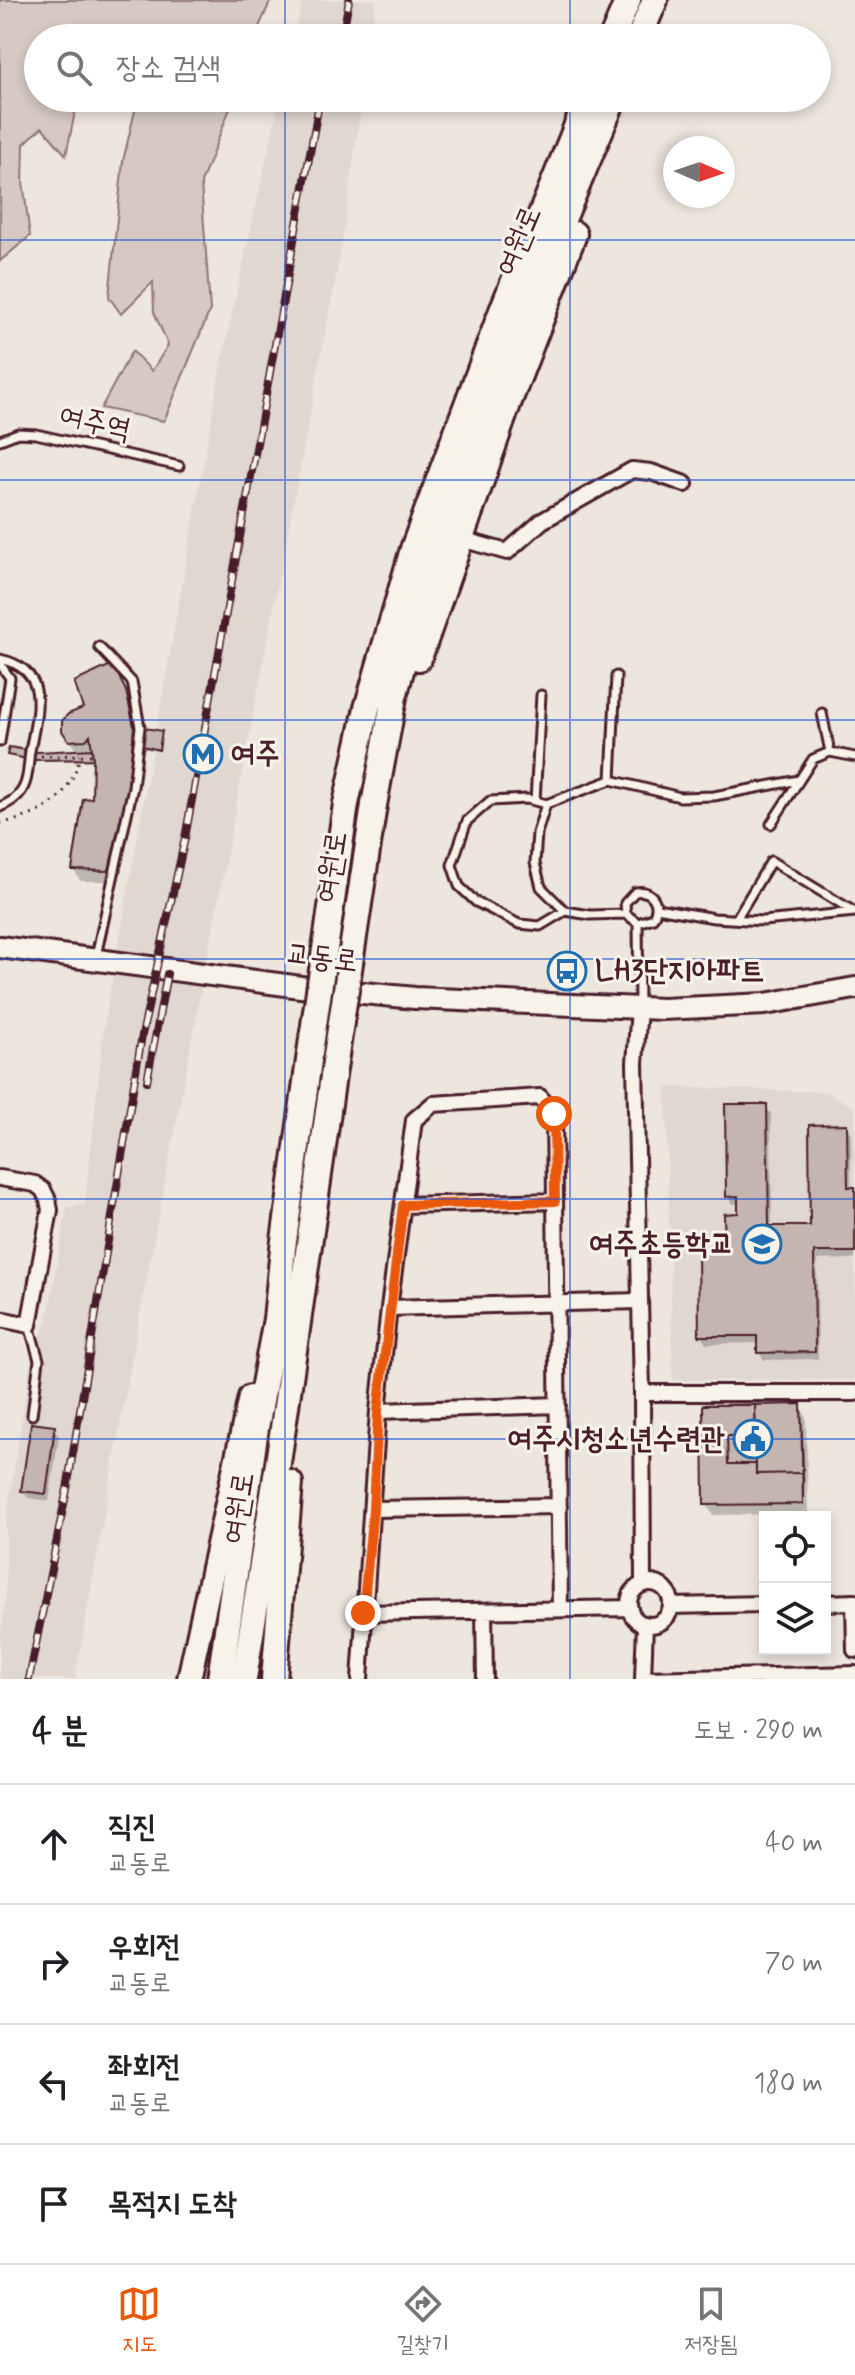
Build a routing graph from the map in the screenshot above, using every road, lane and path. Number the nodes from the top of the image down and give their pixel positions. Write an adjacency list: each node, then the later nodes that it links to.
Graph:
1 (628, 0): 3 (highway)
2 (655, 0): 4 (highway)
3 (618, 24)
4 (645, 24)
5 (582, 112): 43 (highway, 여원로, bridge)
6 (609, 112): 16 (highway, 여원로)
7 (613, 112): 11 (highway)
8 (0, 440): 9 (lane, 여주역)
9 (179, 466)
10 (685, 484): 11 (street)
11 (461, 539): 16 (highway)
12 (99, 647): 37 (lane)
13 (0, 662): 18 (lane); 28 (lane)
14 (616, 676): 24 (lane)
15 (541, 695): 26 (lane)
16 (394, 697): 44 (highway, 여원로, bridge)
17 (822, 713): 19 (lane)
18 (0, 742)
19 (830, 752): 23 (lane); 25 (lane)
20 (80, 755): 21 (path); 22 (path); 29 (path)
21 (92, 755)
22 (34, 757)
23 (855, 757)
24 (611, 780): 25 (lane); 27 (lane)
25 (799, 780): 30 (lane)
26 (535, 801): 27 (lane); 32 (lane)
27 (546, 804): 32 (lane)
28 (0, 807)
29 (0, 823)
30 (771, 824)
31 (657, 908): 33 (lane); 34 (lane); 35 (lane)
32 (565, 911): 33 (lane)
33 (626, 914): 35 (lane)
34 (736, 919): 34 (lane)
35 (638, 923): 39 (lane)
36 (0, 947): 37 (street, 교동로)
37 (96, 958): 39 (street, 교동로)
38 (855, 988): 39 (street, 교동로)
39 (639, 1008): 45 (street)
40 (0, 1178): 49 (street)
41 (555, 1201): 42 (street); 42 (street); 46 (street)
42 (403, 1205): 47 (street)
43 (283, 1248): 70 (main road); 71 (highway, 여원로)
44 (302, 1290): 72 (highway, 여원로); 73 (highway)
45 (638, 1301): 46 (street); 50 (street)
46 (556, 1305): 47 (street); 52 (street)
47 (389, 1308): 53 (street)
48 (0, 1319): 49 (street)
49 (29, 1325): 54 (lane)
50 (642, 1393): 51 (street); 57 (street)
51 (855, 1393)
52 (558, 1405): 53 (street); 55 (street)
53 (378, 1411): 56 (street)
54 (32, 1415)
55 (559, 1506): 56 (street); 63 (street)
56 (373, 1509): 65 (street)
57 (643, 1584): 61 (street); 62 (street)
58 (854, 1602): 59 (street); 67 (street)
59 (831, 1603)
60 (759, 1604): 61 (street)
61 (671, 1606): 66 (street)
62 (630, 1608): 63 (street); 66 (street)
63 (560, 1609): 64 (street)
64 (484, 1611): 65 (street); 75 (street)
65 (363, 1613): 74 (street)
66 (645, 1624): 69 (street)
67 (855, 1650)
68 (855, 1674): 69 (street)
69 (750, 1678)
70 (189, 1679)
71 (220, 1679)
72 (244, 1679)
73 (274, 1679)
74 (360, 1679)
75 (485, 1679)

